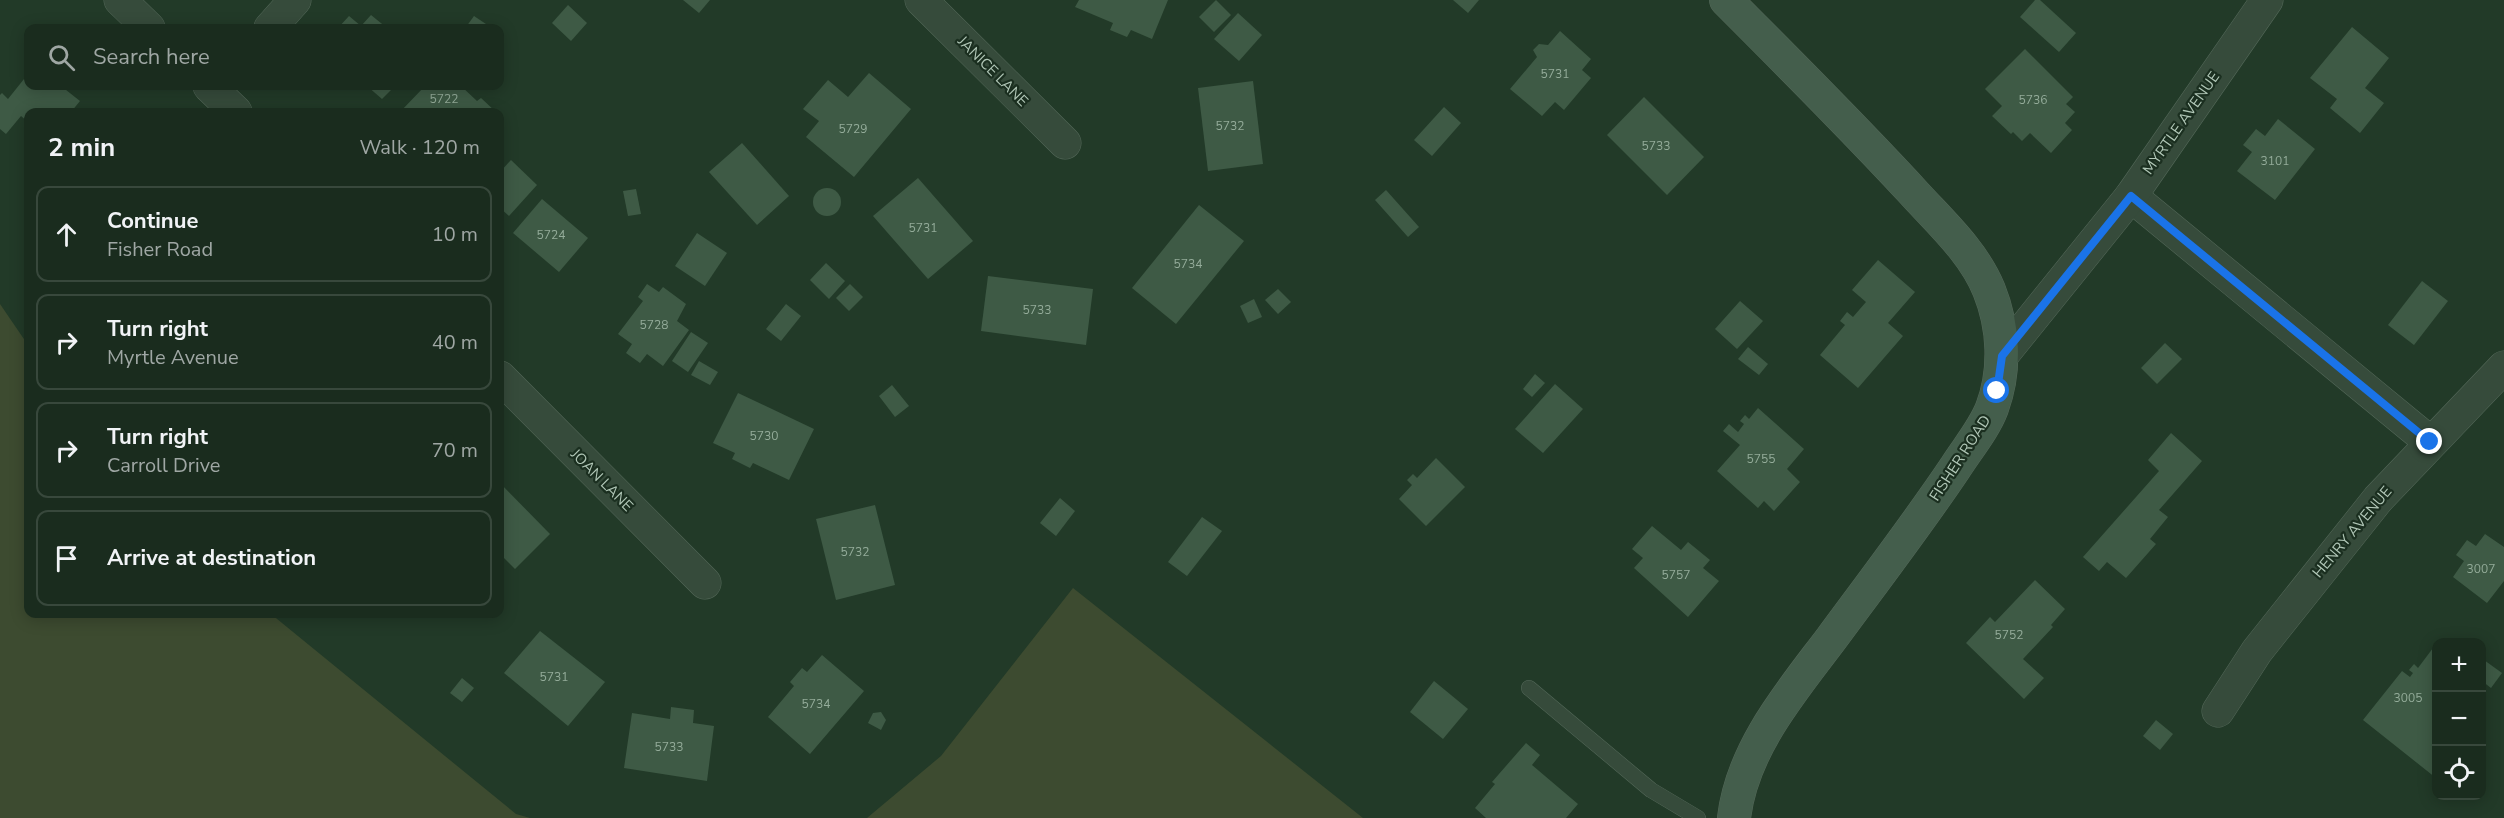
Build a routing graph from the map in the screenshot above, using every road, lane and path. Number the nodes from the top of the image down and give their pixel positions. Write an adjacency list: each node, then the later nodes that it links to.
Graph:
1 (120, 0): 6 (street)
2 (295, 0): 7 (street)
3 (921, 0): 10 (street, JANICE LANE)
4 (1726, 0): 12 (street, FISHER ROAD)
5 (2267, 0): 11 (street, MYRTLE AVENUE)
6 (146, 24)
7 (274, 24)
8 (217, 90): 9 (street)
9 (232, 108)
10 (1065, 143)
11 (2131, 196): 12 (street, MYRTLE AVENUE); 15 (street)
12 (2002, 356): 20 (street, FISHER ROAD)
13 (2504, 367): 15 (street, HENRY AVENUE)
14 (504, 381): 16 (street, JOAN LANE)
15 (2430, 442): 18 (street, HENRY AVENUE)
16 (705, 583)
17 (1529, 688): 19 (lane)
18 (2218, 711)
19 (1698, 818)
20 (1734, 818)

